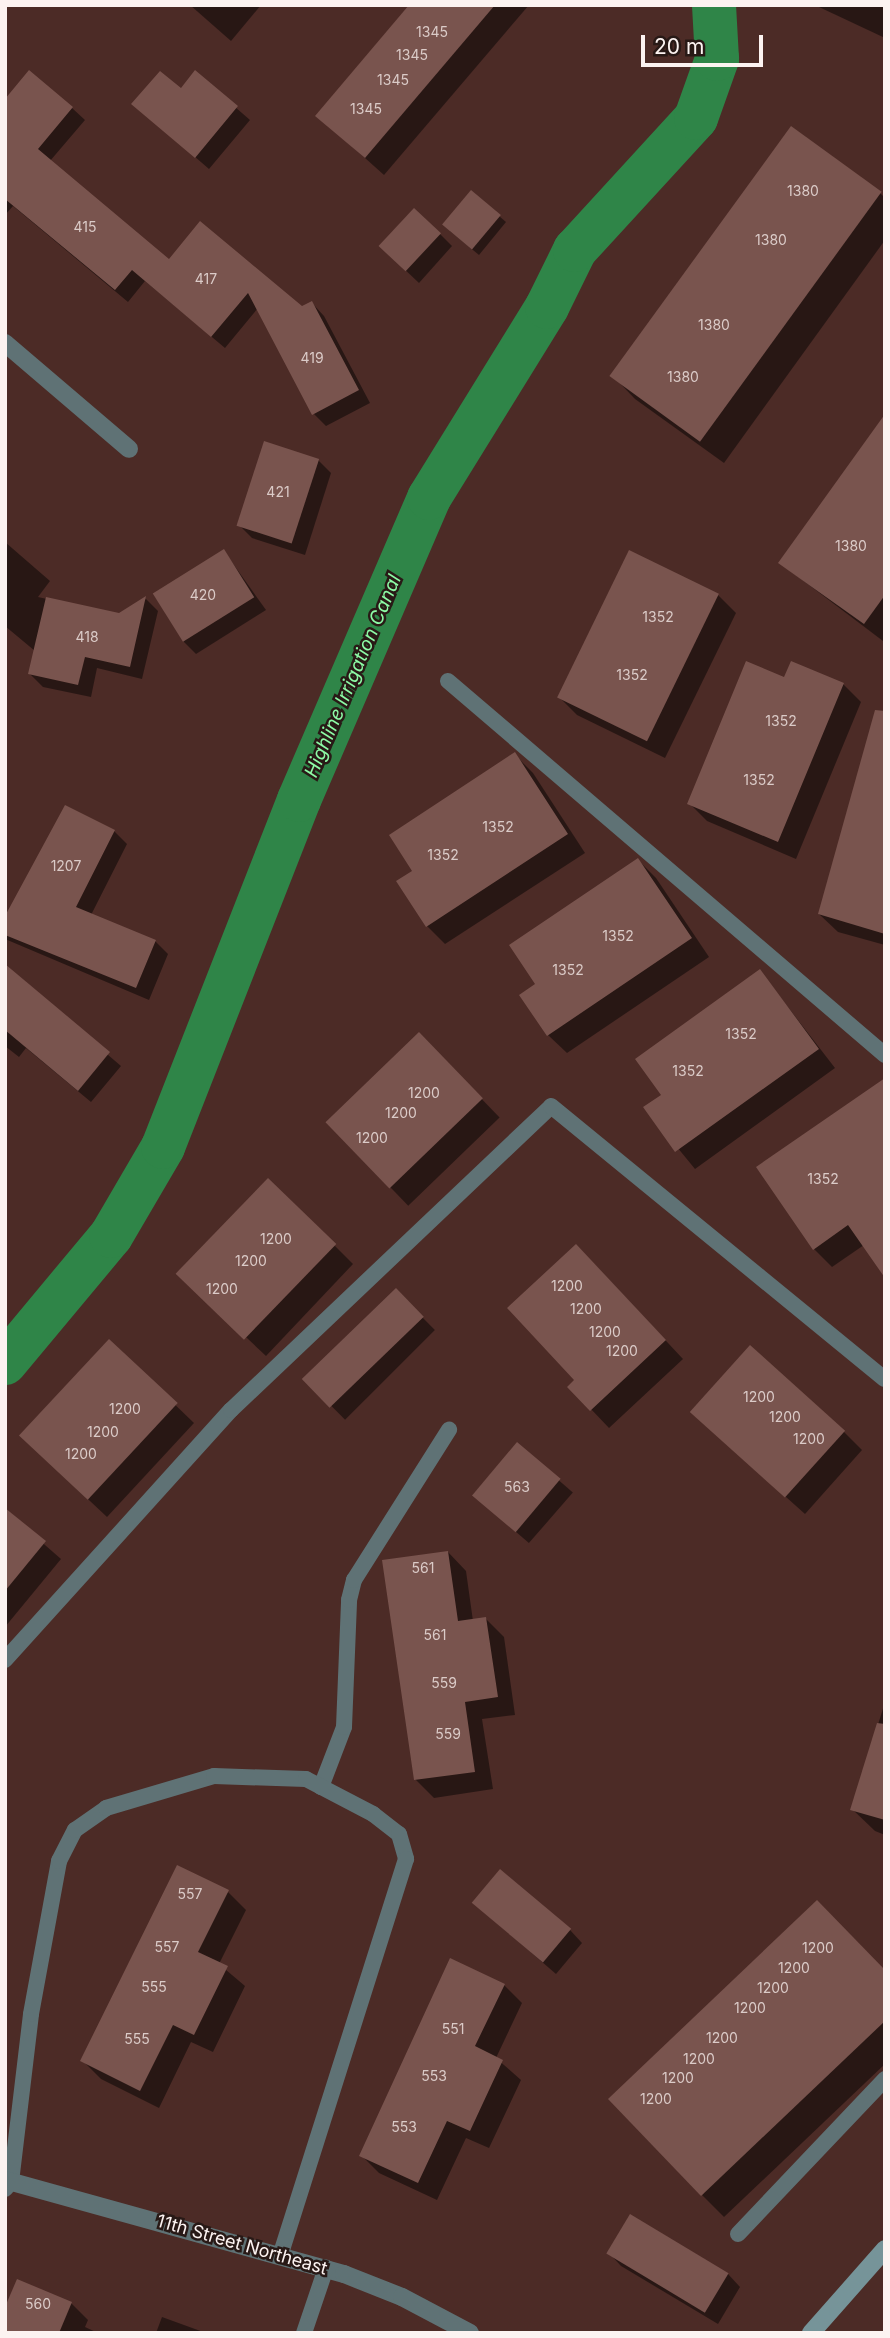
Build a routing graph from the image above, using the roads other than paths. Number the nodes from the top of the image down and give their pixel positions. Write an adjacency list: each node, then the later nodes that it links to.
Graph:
1 (5, 343): 2 (street)
2 (129, 449)
3 (448, 681): 4 (lane)
4 (885, 1055)
5 (885, 1379): 7 (lane)
6 (449, 1430): 8 (lane)
7 (5, 1660)
8 (321, 1787): 10 (lane); 13 (lane)
9 (885, 2079): 11 (lane)
10 (7, 2184): 13 (street, 11th Street Northeast)
11 (738, 2234)
12 (885, 2249): 17 (main road)
13 (281, 2254): 14 (street, 11th Street Northeast)
14 (326, 2269): 15 (street, 11th Street Northeast); 16 (lane)
15 (457, 2330)
16 (304, 2333)
17 (811, 2333)

